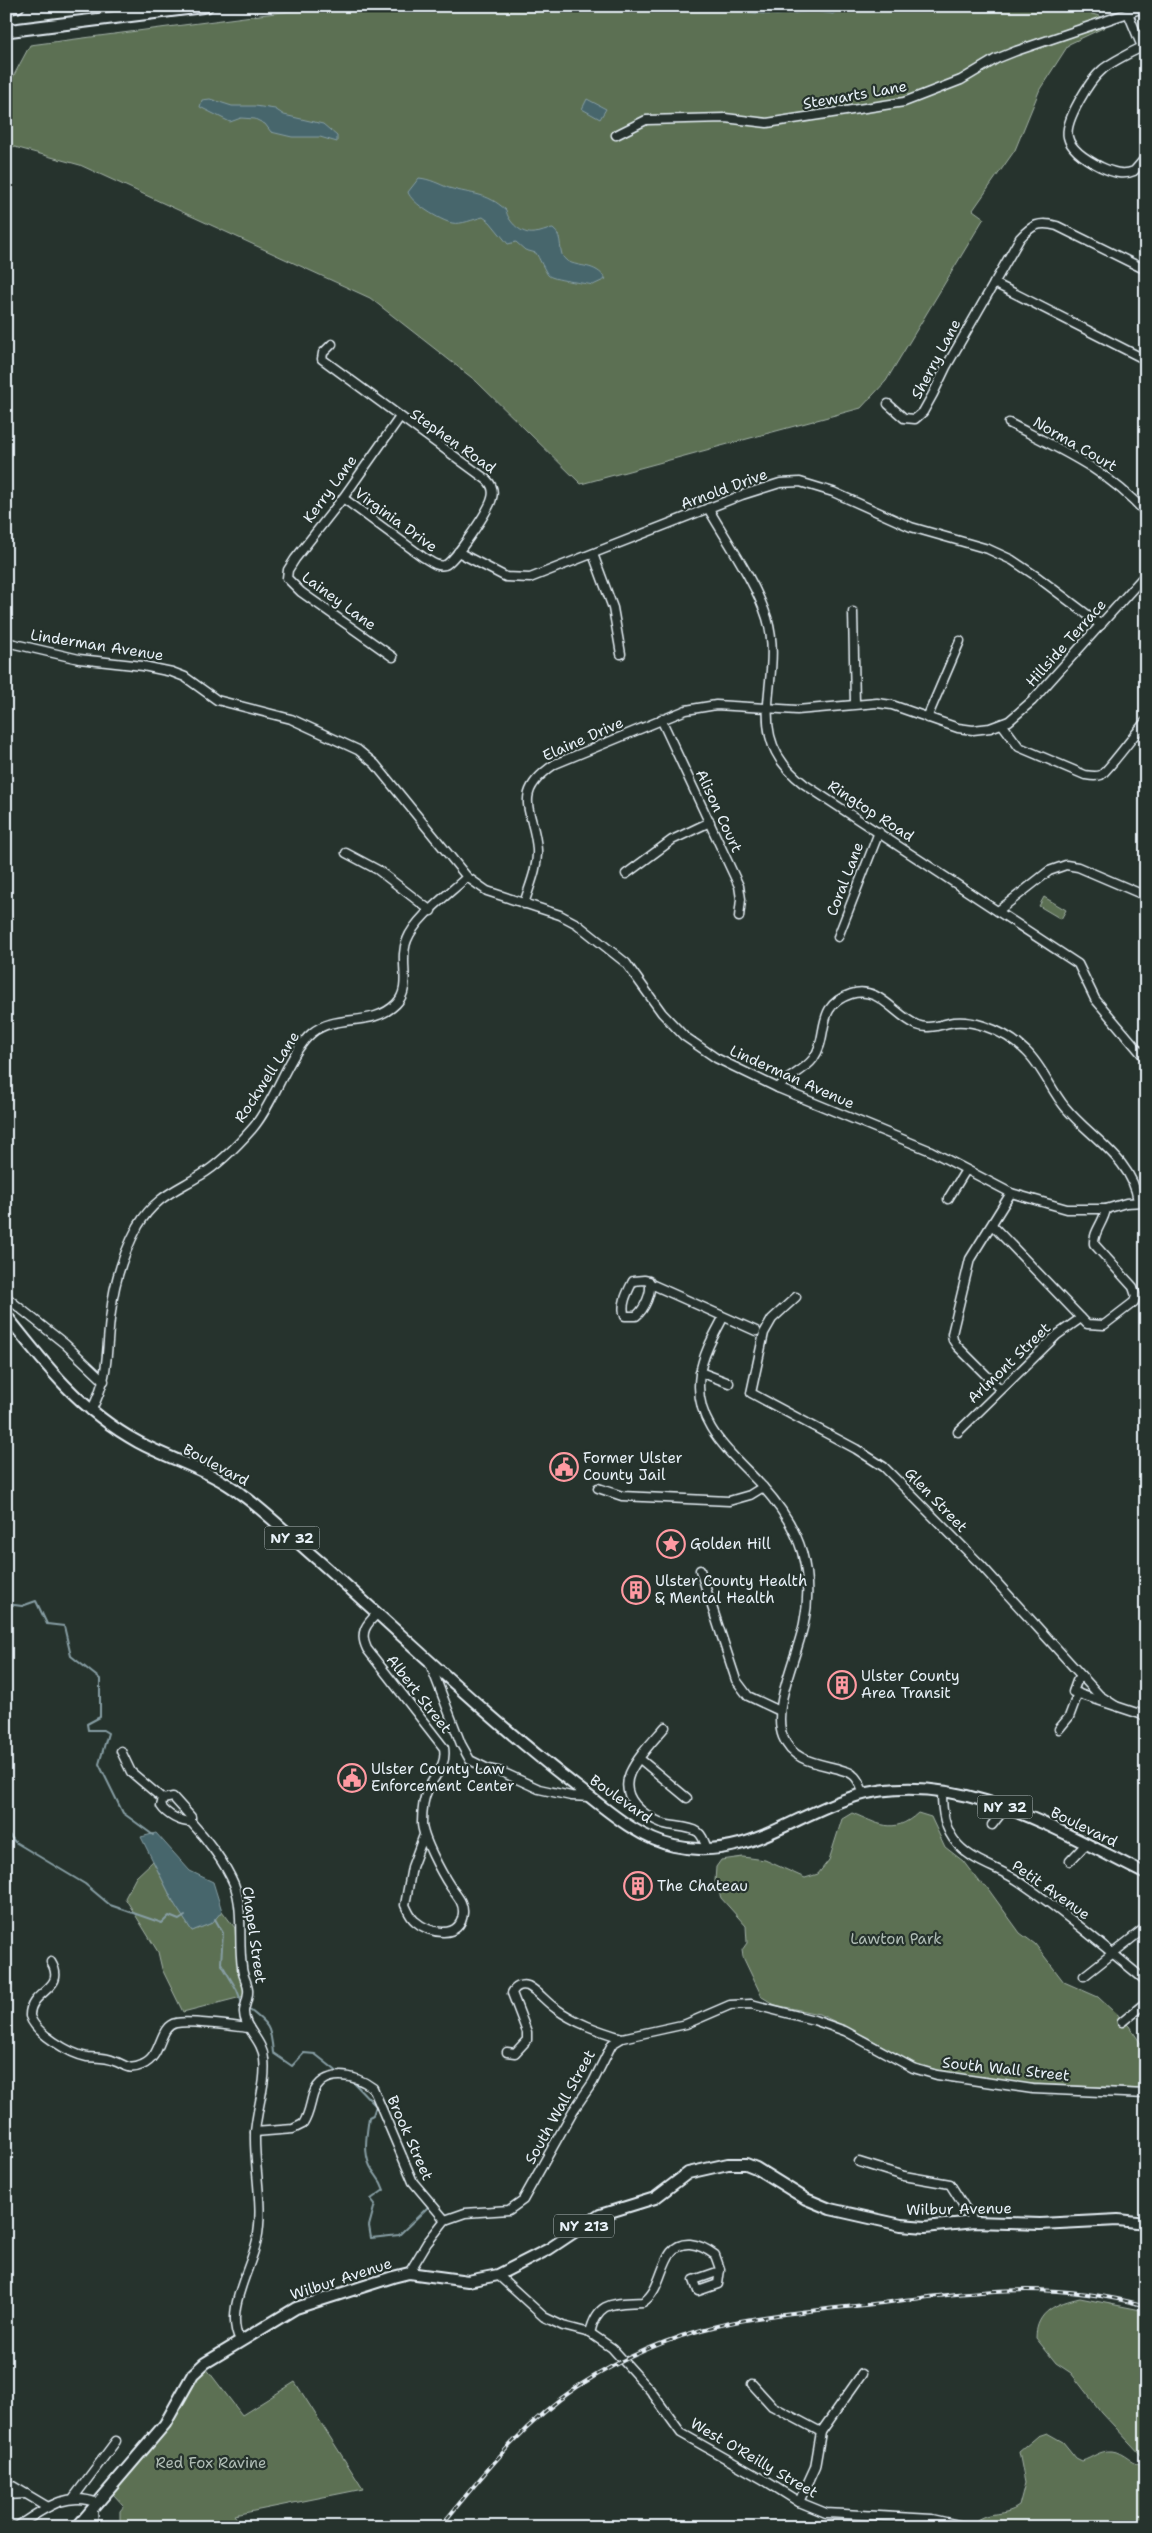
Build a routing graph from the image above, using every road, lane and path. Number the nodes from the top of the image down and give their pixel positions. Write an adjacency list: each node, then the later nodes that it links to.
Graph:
1 (18, 6): 4 (highway)
2 (207, 6): 6 (highway)
3 (1146, 7): 5 (street, Stewarts Lane)
4 (6, 8)
5 (1128, 14): 7 (street); 8 (street, Stewarts Lane)
6 (6, 31)
7 (1144, 46): 9 (street)
8 (616, 134)
9 (1146, 156)
10 (1146, 270): 11 (street, Sherry Lane)
11 (994, 283): 13 (street); 14 (street, Sherry Lane)
12 (332, 344): 15 (street)
13 (1146, 360)
14 (888, 404)
15 (400, 417): 17 (street, Stephen Road); 21 (street, Stephen Road)
16 (1009, 423): 20 (street, Norma Court)
17 (388, 434): 18 (street, Kerry Lane)
18 (343, 498): 21 (street, Virginia Drive); 23 (street, Kerry Lane)
19 (708, 508): 22 (street, Arnold Drive); 26 (street, Arnold Drive); 32 (street, Ringtop Road)
20 (1146, 513)
21 (458, 552): 22 (street, Arnold Drive)
22 (593, 554): 29 (street)
23 (295, 559): 30 (street, Lainey Lane)
24 (1146, 574): 26 (street, Hillside Terrace)
25 (854, 612): 31 (street)
26 (1101, 625): 36 (street, Hillside Terrace)
27 (960, 641): 33 (street)
28 (6, 642): 41 (street, Linderman Avenue)
29 (621, 654)
30 (393, 657)
31 (855, 703): 32 (street, Elaine Drive); 33 (street, Elaine Drive)
32 (768, 708): 34 (street, Elaine Drive); 38 (street, Ringtop Road)
33 (927, 718): 36 (street, Elaine Drive)
34 (661, 719): 37 (street, Alison Court); 43 (street, Elaine Drive)
35 (1146, 722): 36 (street)
36 (1002, 724)
37 (710, 822): 40 (street); 46 (street, Alison Court)
38 (879, 832): 45 (street, Ringtop Road); 47 (street, Coral Lane)
39 (346, 853): 44 (street)
40 (626, 874)
41 (470, 880): 43 (street, Linderman Avenue); 44 (street, Rockwell Lane)
42 (1146, 896): 45 (street)
43 (524, 904): 49 (street, Linderman Avenue)
44 (431, 911): 64 (street, Rockwell Lane)
45 (998, 911): 48 (street, Ringtop Road)
46 (739, 917)
47 (838, 937)
48 (1144, 1054)
49 (778, 1088): 50 (street, Linderman Avenue); 53 (street)
50 (966, 1170): 51 (street, Linderman Avenue); 52 (street)
51 (1011, 1193): 54 (street, Linderman Avenue); 55 (street)
52 (948, 1199)
53 (1142, 1202): 54 (street, Linderman Avenue)
54 (1106, 1210): 61 (street)
55 (992, 1225): 61 (street); 66 (street)
56 (651, 1284): 56 (street); 60 (street)
57 (6, 1297): 64 (street)
58 (796, 1297): 74 (street, Glen Street)
59 (6, 1315): 67 (main road, NY 32)
60 (722, 1318): 62 (street); 63 (street)
61 (1081, 1318): 66 (street, Arlmont Street)
62 (756, 1331)
63 (700, 1372): 65 (street); 69 (street)
64 (104, 1381): 67 (street, Rockwell Lane)
65 (729, 1383)
66 (1000, 1390): 68 (street, Arlmont Street)
67 (91, 1411): 72 (main road, Boulevard / NY 32)
68 (958, 1432)
69 (763, 1487): 70 (street); 77 (street)
70 (598, 1488)
71 (700, 1570): 77 (street)
72 (378, 1613): 73 (main road, Boulevard / NY 32); 91 (street, Albert Street)
73 (429, 1659): 85 (main road, Boulevard / NY 32); 85 (street)
74 (1081, 1676): 75 (street); 76 (street, Glen Street)
75 (1076, 1693): 76 (street); 80 (street)
76 (1116, 1706): 78 (street)
77 (780, 1711): 84 (street)
78 (1146, 1716)
79 (665, 1727): 82 (street)
80 (1059, 1729)
81 (121, 1751): 87 (street)
82 (640, 1759): 86 (street); 93 (street)
83 (942, 1792): 84 (main road, Boulevard / NY 32); 88 (main road, Boulevard / NY 32); 97 (street, Petit Avenue)
84 (864, 1794): 93 (main road, Boulevard / NY 32)
85 (590, 1797): 93 (main road, Boulevard / NY 32)
86 (687, 1798)
87 (163, 1799): 89 (street, Chapel Street); 89 (street)
88 (1006, 1808): 90 (street); 92 (main road, Boulevard / NY 32)
89 (191, 1822): 103 (street, Chapel Street)
90 (992, 1825)
91 (424, 1835): 91 (street, Albert Street)
92 (1086, 1844): 94 (street); 95 (main road, Boulevard / NY 32)
93 (707, 1849)
94 (1070, 1861)
95 (1146, 1874)
96 (1146, 1927): 97 (street)
97 (1113, 1952): 99 (street); 100 (street, Petit Avenue)
98 (51, 1962): 103 (street)
99 (1084, 1976)
100 (1146, 1981)
101 (1146, 2002): 102 (street)
102 (1122, 2022)
103 (248, 2028): 107 (street, Chapel Street)
104 (622, 2038): 105 (street); 106 (street, South Wall Street); 109 (street, South Wall Street)
105 (507, 2052)
106 (1146, 2094)
107 (255, 2132): 109 (street, Brook Street); 116 (street, Chapel Street)
108 (859, 2162): 110 (street)
109 (445, 2220): 113 (street)
110 (974, 2222): 111 (main road, Wilbur Avenue / NY 213); 114 (main road, Wilbur Avenue / NY 213)
111 (1146, 2223)
112 (720, 2271): 115 (street)
113 (409, 2273): 114 (main road, Wilbur Avenue / NY 213); 116 (main road, Wilbur Avenue / NY 213)
114 (498, 2275): 115 (street, West O'Reilly Street)
115 (590, 2334): 125 (street, West O'Reilly Street)
116 (240, 2341): 126 (main road, Wilbur Avenue / NY 213)
117 (862, 2374): 119 (street)
118 (752, 2384): 119 (street)
119 (821, 2432): 125 (street)
120 (116, 2441): 124 (street)
121 (6, 2482): 122 (street)
122 (28, 2494): 123 (street); 127 (street)
123 (6, 2495)
124 (74, 2497): 126 (street); 127 (street)
125 (799, 2502): 131 (street, West O'Reilly Street)
126 (96, 2506): 129 (main road, Wilbur Avenue / NY 213); 130 (street)
127 (48, 2507): 128 (street)
128 (16, 2527)
129 (78, 2527)
130 (94, 2527)
131 (968, 2527)

